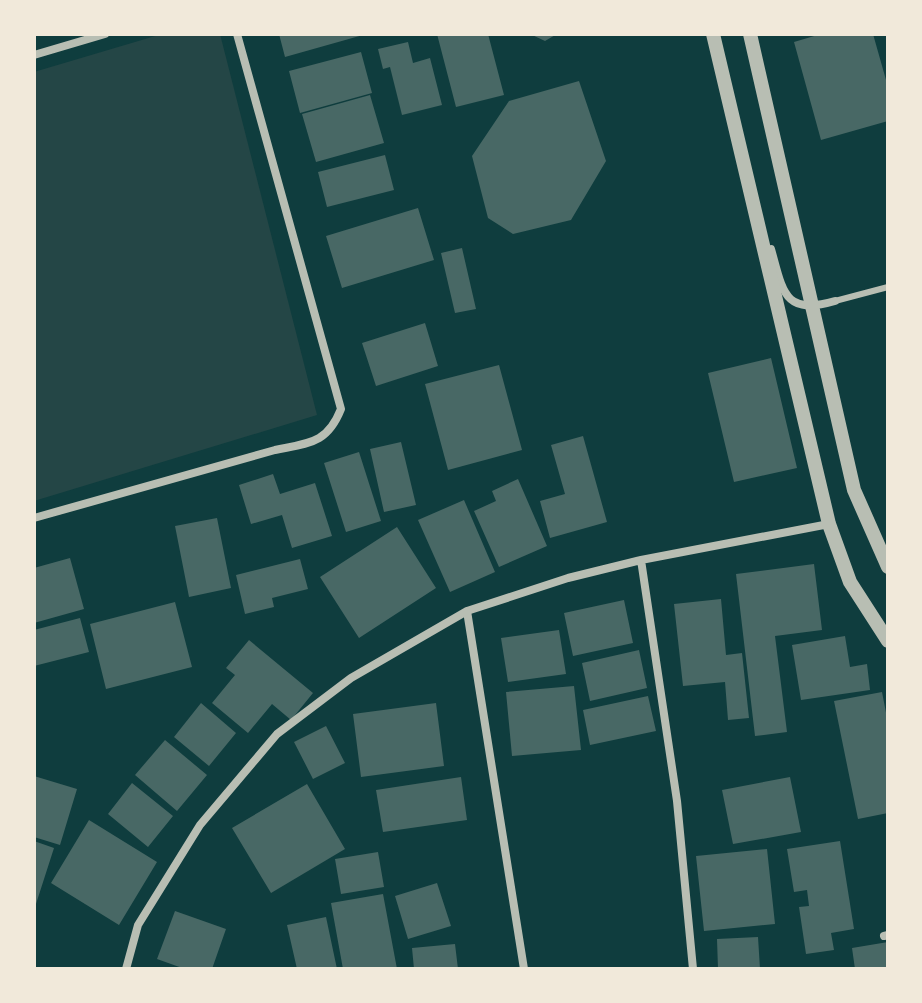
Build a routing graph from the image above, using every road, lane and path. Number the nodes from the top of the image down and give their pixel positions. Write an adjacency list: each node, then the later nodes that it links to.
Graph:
1 (105, 34): 5 (street)
2 (237, 34): 10 (street)
3 (713, 34): 6 (street)
4 (750, 34): 9 (street)
5 (34, 55)
6 (748, 184): 9 (street); 11 (street)
7 (888, 287): 8 (lane)
8 (835, 301): 9 (street)
9 (811, 308): 13 (street)
10 (34, 518)
11 (829, 524): 12 (street); 15 (street)
12 (641, 560): 14 (street); 18 (street)
13 (888, 567)
14 (467, 611): 16 (street); 17 (street)
15 (888, 641)
16 (126, 969)
17 (524, 969)
18 (693, 969)

